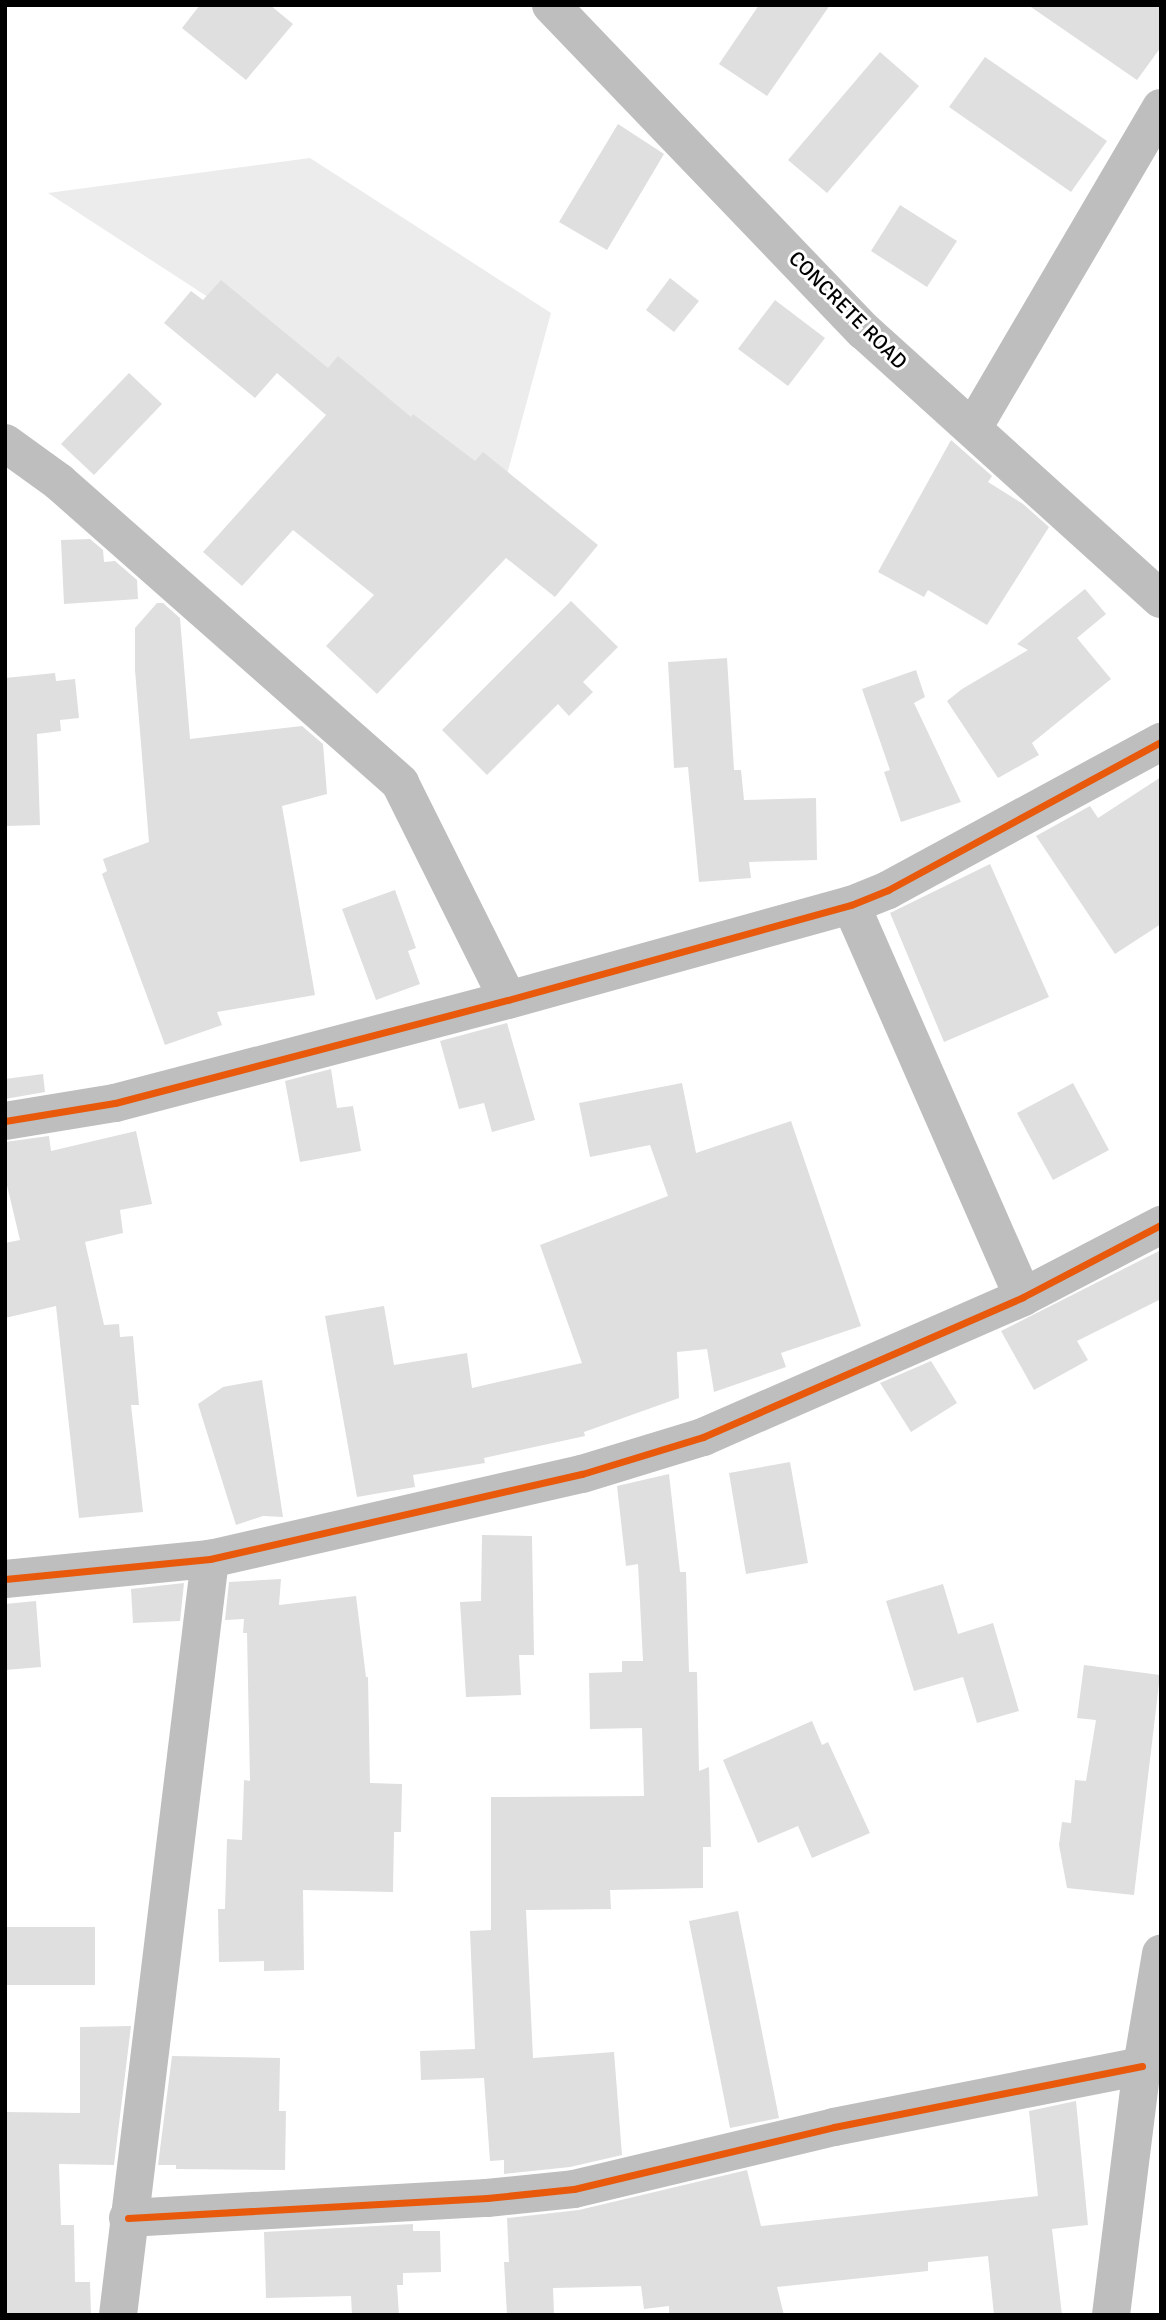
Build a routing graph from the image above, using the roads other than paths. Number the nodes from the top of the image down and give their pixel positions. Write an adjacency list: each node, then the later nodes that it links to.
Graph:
1 (551, 5): 3 (street, CONCRETE ROAD)
2 (1161, 108): 3 (street)
3 (973, 428): 5 (street, CONCRETE ROAD)
4 (5, 443): 8 (street)
5 (1161, 598)
6 (1161, 741): 7 (street)
7 (851, 905): 8 (street); 11 (street)
8 (508, 1000): 9 (street)
9 (5, 1121)
10 (1161, 1225): 11 (street)
11 (1023, 1297): 12 (street)
12 (210, 1559): 13 (street); 16 (street)
13 (5, 1579)
14 (1161, 1954): 15 (street)
15 (1142, 2066): 16 (street); 18 (street)
16 (128, 2218): 17 (street)
17 (118, 2315)
18 (1111, 2315)

